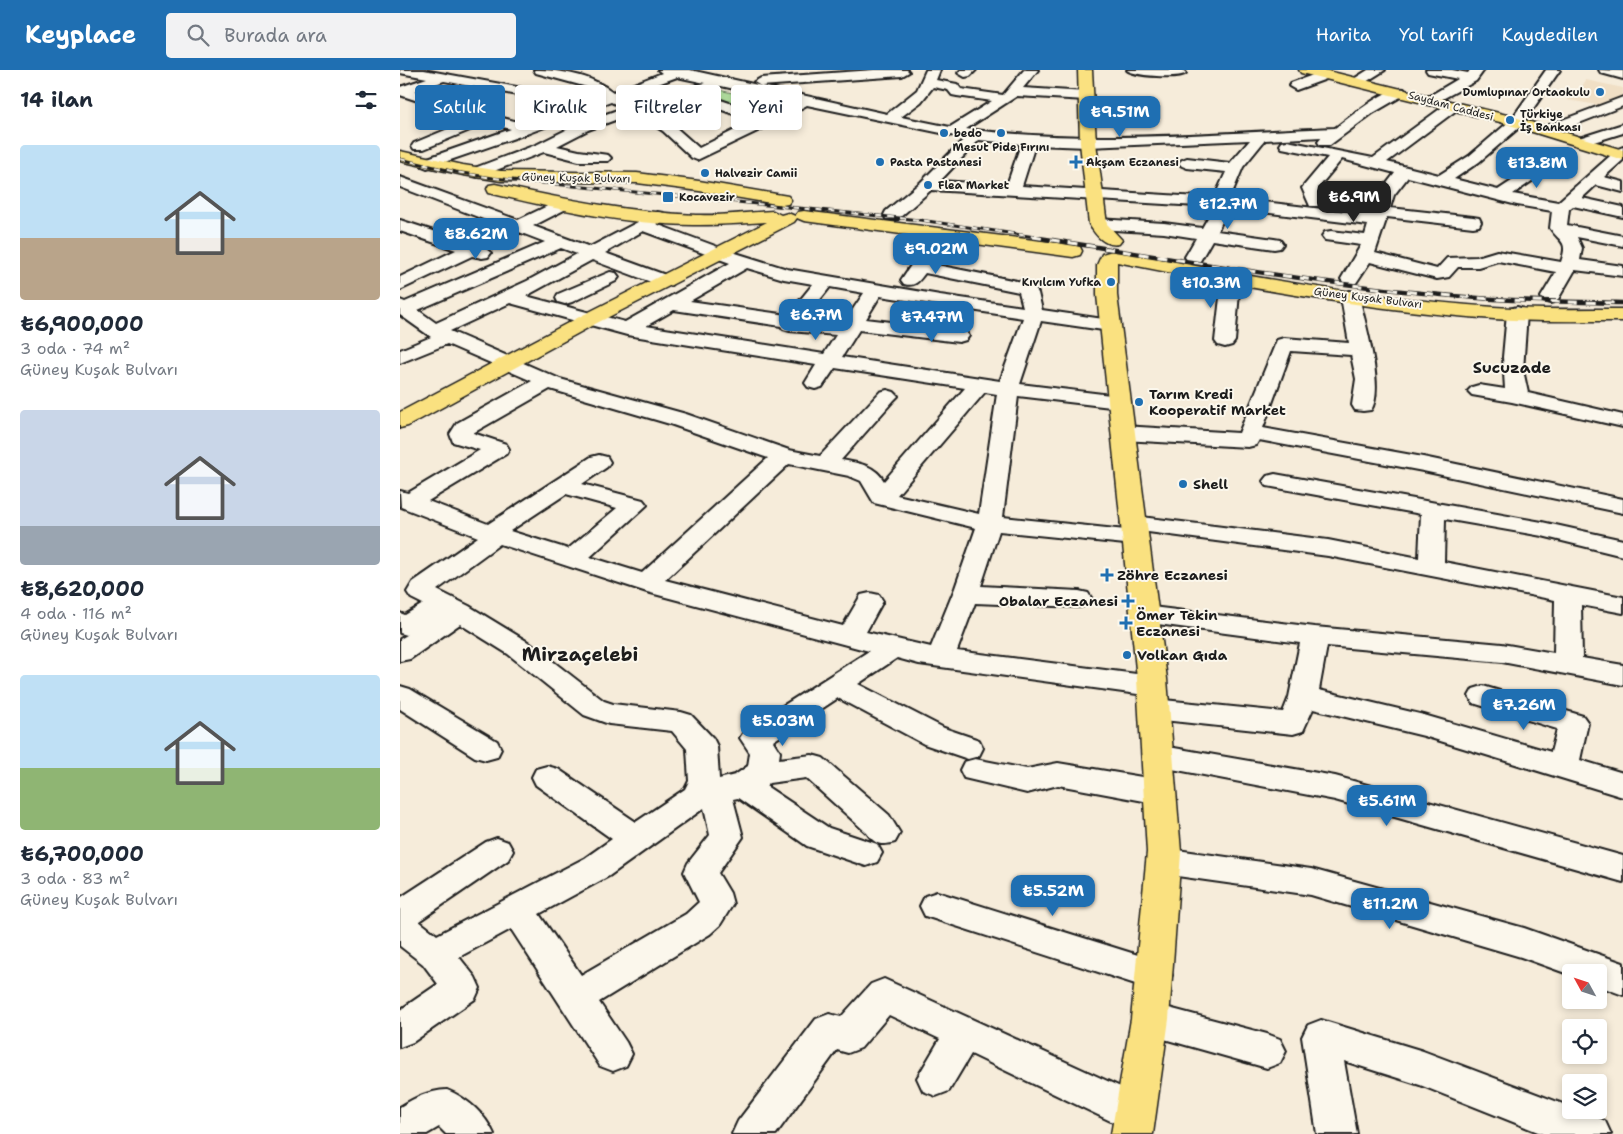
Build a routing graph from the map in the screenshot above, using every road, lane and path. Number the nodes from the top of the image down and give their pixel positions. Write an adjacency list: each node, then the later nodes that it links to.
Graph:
1 (403, 70): 20 (street)
2 (541, 70): 28 (street)
3 (765, 70): 21 (street)
4 (1031, 70): 40 (street)
5 (1085, 70): 43 (main road)
6 (1134, 70): 7 (street)
7 (1143, 70): 16 (street)
8 (1378, 70): 25 (street)
9 (1433, 70): 17 (street)
10 (1450, 70): 17 (street)
11 (1553, 70): 57 (street)
12 (1606, 70): 18 (street)
13 (675, 71): 24 (street); 26 (street)
14 (902, 71): 23 (street); 42 (street)
15 (1315, 72): 25 (main road, Saydam Caddesi); 31 (street)
16 (1178, 73)
17 (1474, 74): 49 (street)
18 (1623, 75)
19 (932, 76): 40 (street); 42 (street)
20 (442, 78): 27 (street); 36 (street)
21 (744, 78): 23 (street); 26 (street)
22 (612, 80): 28 (street)
23 (801, 80): 38 (street)
24 (653, 82): 29 (street); 44 (street)
25 (1356, 82): 39 (main road, Saydam Caddesi)
26 (723, 84): 30 (street); 48 (street)
27 (420, 85)
28 (596, 85)
29 (663, 85)
30 (718, 85)
31 (1296, 86)
32 (415, 87): 41 (street)
33 (888, 87): 35 (street)
34 (983, 87): 40 (street)
35 (871, 88)
36 (515, 91)
37 (606, 92): 44 (street)
38 (830, 92)
39 (1399, 92): 49 (main road, Saydam Caddesi); 68 (street)
40 (1011, 94): 43 (street); 67 (street)
41 (415, 95)
42 (921, 95): 56 (street)
43 (1086, 96): 76 (main road)
44 (612, 97): 45 (street); 46 (street)
45 (606, 99)
46 (616, 99)
47 (415, 101): 51 (street)
48 (804, 101): 56 (street)
49 (1431, 101): 52 (main road, Saydam Caddesi)
50 (1623, 101): 65 (street)
51 (400, 106)
52 (1453, 106): 57 (main road, Saydam Caddesi); 86 (street)
53 (515, 112): 54 (street)
54 (505, 115)
55 (616, 115): 75 (street)
56 (889, 119): 67 (street)
57 (1516, 123): 65 (main road, Saydam Caddesi); 92 (street)
58 (1002, 125): 69 (street)
59 (1623, 128): 73 (street)
60 (445, 130): 66 (street)
61 (458, 130): 66 (street)
62 (523, 130): 84 (street)
63 (670, 130): 64 (street)
64 (748, 130)
65 (1546, 131): 73 (main road, Saydam Caddesi)
66 (452, 132): 74 (street)
67 (952, 132): 69 (street)
68 (1338, 132): 70 (street); 77 (street)
69 (980, 136): 72 (street); 93 (street)
70 (1239, 138): 71 (street); 76 (street)
71 (1258, 140): 77 (street); 87 (street)
72 (1029, 141): 76 (street); 97 (street)
73 (1584, 141): 79 (main road, Saydam Caddesi)
74 (419, 146)
75 (543, 147): 82 (street); 89 (street)
76 (1088, 148): 78 (street); 99 (main road)
77 (1315, 150): 80 (street)
78 (1152, 152)
79 (1622, 153): 91 (street)
80 (1338, 154): 86 (street); 101 (street)
81 (400, 156): 84 (main road, Güney Kuşak Bulvarı)
82 (603, 158)
83 (1556, 158): 98 (street)
84 (426, 162): 89 (main road, Güney Kuşak Bulvarı)
85 (1187, 163): 87 (street)
86 (1376, 163): 88 (street)
87 (1235, 168): 105 (street)
88 (1405, 170): 92 (street); 111 (street)
89 (478, 172): 106 (main road, Güney Kuşak Bulvarı)
90 (401, 175): 100 (street); 102 (main road, Güney Kuşak Bulvarı)
91 (1592, 179): 94 (street); 103 (street)
92 (1442, 180): 98 (street)
93 (927, 185): 95 (street); 109 (street)
94 (1623, 187)
95 (977, 188): 97 (street); 104 (street)
96 (468, 190): 100 (street)
97 (1013, 191): 99 (street)
98 (1494, 194): 103 (street); 111 (street)
99 (1095, 196): 105 (street); 124 (main road)
100 (444, 200): 110 (street); 115 (street)
101 (1316, 203)
102 (564, 204): 112 (main road, Güney Kuşak Bulvarı); 115 (street)
103 (1566, 204): 108 (street); 116 (street)
104 (969, 206)
105 (1220, 206): 111 (street); 113 (street); 119 (street)
106 (795, 207): 109 (main road, Güney Kuşak Bulvarı); 112 (main road, Güney Kuşak Bulvarı); 118 (main road, Güney Kuşak Bulvarı); 128 (main road)
107 (1344, 207): 111 (street)
108 (1623, 212)
109 (892, 215): 124 (main road, Güney Kuşak Bulvarı)
110 (400, 219)
111 (1379, 219): 117 (street); 126 (street)
112 (650, 221): 127 (street); 128 (street)
113 (1279, 222)
114 (400, 225): 125 (street)
115 (517, 227): 122 (street); 125 (street)
116 (1558, 228): 121 (street); 132 (street)
117 (1413, 232)
118 (942, 234): 124 (main road, Güney Kuşak Bulvarı); 133 (street)
119 (1208, 234): 123 (street); 124 (street); 129 (street)
120 (1332, 236): 126 (street)
121 (1623, 241)
122 (561, 242): 127 (street); 131 (street)
123 (1274, 244)
124 (1100, 246): 129 (main road, Güney Kuşak Bulvarı); 137 (main road, Güney Kuşak Bulvarı); 155 (main road)
125 (473, 249): 131 (street); 140 (street)
126 (1368, 249): 132 (street); 141 (street)
127 (592, 252): 136 (street); 139 (street)
128 (720, 254): 130 (street); 136 (main road)
129 (1194, 257): 141 (main road, Güney Kuşak Bulvarı)
130 (745, 262): 138 (street); 148 (street)
131 (506, 264): 139 (street); 153 (street)
132 (1568, 266): 134 (street); 145 (street)
133 (921, 267): 143 (street); 150 (street)
134 (1623, 271)
135 (610, 277): 149 (street)
136 (665, 280): 152 (main road)
137 (1231, 280): 141 (main road, Güney Kuşak Bulvarı); 159 (street)
138 (825, 281): 142 (street); 154 (street)
139 (537, 283): 144 (street); 149 (street)
140 (400, 284)
141 (1362, 285): 147 (main road, Güney Kuşak Bulvarı); 147 (main road, Güney Kuşak Bulvarı); 160 (street)
142 (875, 290): 143 (street); 156 (street)
143 (898, 294): 146 (street)
144 (509, 297): 149 (street); 153 (street)
145 (1560, 297): 147 (main road, Güney Kuşak Bulvarı)
146 (935, 300): 150 (street); 161 (street)
147 (1508, 301): 151 (main road, Güney Kuşak Bulvarı); 172 (street)
148 (670, 304): 154 (street); 157 (street)
149 (565, 305): 152 (street)
150 (1034, 314): 155 (street); 169 (street)
151 (1623, 315)
152 (588, 320): 157 (street); 164 (main road)
153 (417, 321): 164 (street); 165 (street)
154 (792, 324): 156 (street); 162 (street)
155 (1110, 325): 173 (main road)
156 (853, 327): 161 (street); 163 (street)
157 (627, 329): 162 (street)
158 (959, 336): 161 (street)
159 (1225, 341)
160 (1360, 350): 174 (street); 177 (street)
161 (911, 351): 163 (street); 168 (street)
162 (773, 353): 163 (street)
163 (831, 361): 167 (street)
164 (507, 363): 166 (street); 175 (main road)
165 (404, 364)
166 (548, 381): 179 (street); 185 (street)
167 (815, 383)
168 (980, 384): 169 (street); 184 (street)
169 (1008, 389): 173 (street); 188 (street)
170 (1479, 392): 172 (street)
171 (887, 396): 181 (street)
172 (1518, 397): 176 (street)
173 (1119, 402): 178 (main road)
174 (1363, 405)
175 (400, 421)
176 (1620, 421)
177 (1250, 432): 178 (street); 186 (street)
178 (1123, 433): 189 (main road)
179 (784, 456): 181 (street); 194 (street)
180 (600, 462): 183 (street)
181 (825, 464): 184 (street)
182 (1275, 481): 187 (street)
183 (563, 486): 190 (street); 192 (street)
184 (882, 498): 188 (street)
185 (405, 500): 190 (street)
186 (1623, 506)
187 (1434, 510): 191 (street); 193 (street)
188 (990, 522): 189 (street); 195 (street)
189 (1134, 531): 193 (street); 201 (main road)
190 (494, 534): 192 (street); 200 (street)
191 (1623, 548)
192 (572, 559): 194 (street)
193 (1431, 568): 196 (street)
194 (647, 583): 204 (street)
195 (965, 594): 197 (street); 207 (street)
196 (1568, 594): 199 (street); 208 (street)
197 (1079, 599)
198 (870, 601): 204 (street)
199 (1623, 605)
200 (451, 608): 202 (street); 206 (street); 220 (street)
201 (1144, 615): 203 (street); 213 (main road)
202 (400, 622)
203 (1315, 636): 208 (street); 214 (street)
204 (850, 637): 205 (street)
205 (893, 648): 207 (street); 210 (street)
206 (400, 652)
207 (940, 658): 213 (street)
208 (1568, 665): 209 (street)
209 (1623, 675)
210 (837, 685): 220 (street); 221 (street)
211 (400, 696): 215 (street)
212 (1483, 696): 217 (street)
213 (1153, 697): 214 (street); 216 (main road)
214 (1303, 697): 217 (street)
215 (486, 749)
216 (1157, 756): 221 (main road); 225 (street)
217 (1563, 767): 219 (street)
218 (547, 778): 222 (street)
219 (1623, 785)
220 (729, 786): 220 (street); 222 (street); 233 (street)
221 (1160, 792): 224 (main road)
222 (636, 840): 227 (street)
223 (496, 851): 228 (street)
224 (1163, 861): 231 (main road); 232 (street)
225 (1623, 869)
226 (937, 906): 231 (street)
227 (518, 909): 230 (street); 233 (street)
228 (400, 916)
229 (400, 926): 230 (street)
230 (435, 953): 235 (street)
231 (1154, 975): 234 (main road)
232 (1623, 979)
233 (575, 997): 238 (street)
234 (1150, 1019): 237 (street); 240 (main road)
235 (400, 1030)
236 (964, 1033): 239 (street); 240 (street); 243 (street)
237 (1267, 1051)
238 (613, 1054)
239 (936, 1078)
240 (1133, 1124)
241 (400, 1129): 242 (street)
242 (474, 1134)
243 (752, 1134)
244 (1337, 1134): 245 (street)
245 (1591, 1134)

